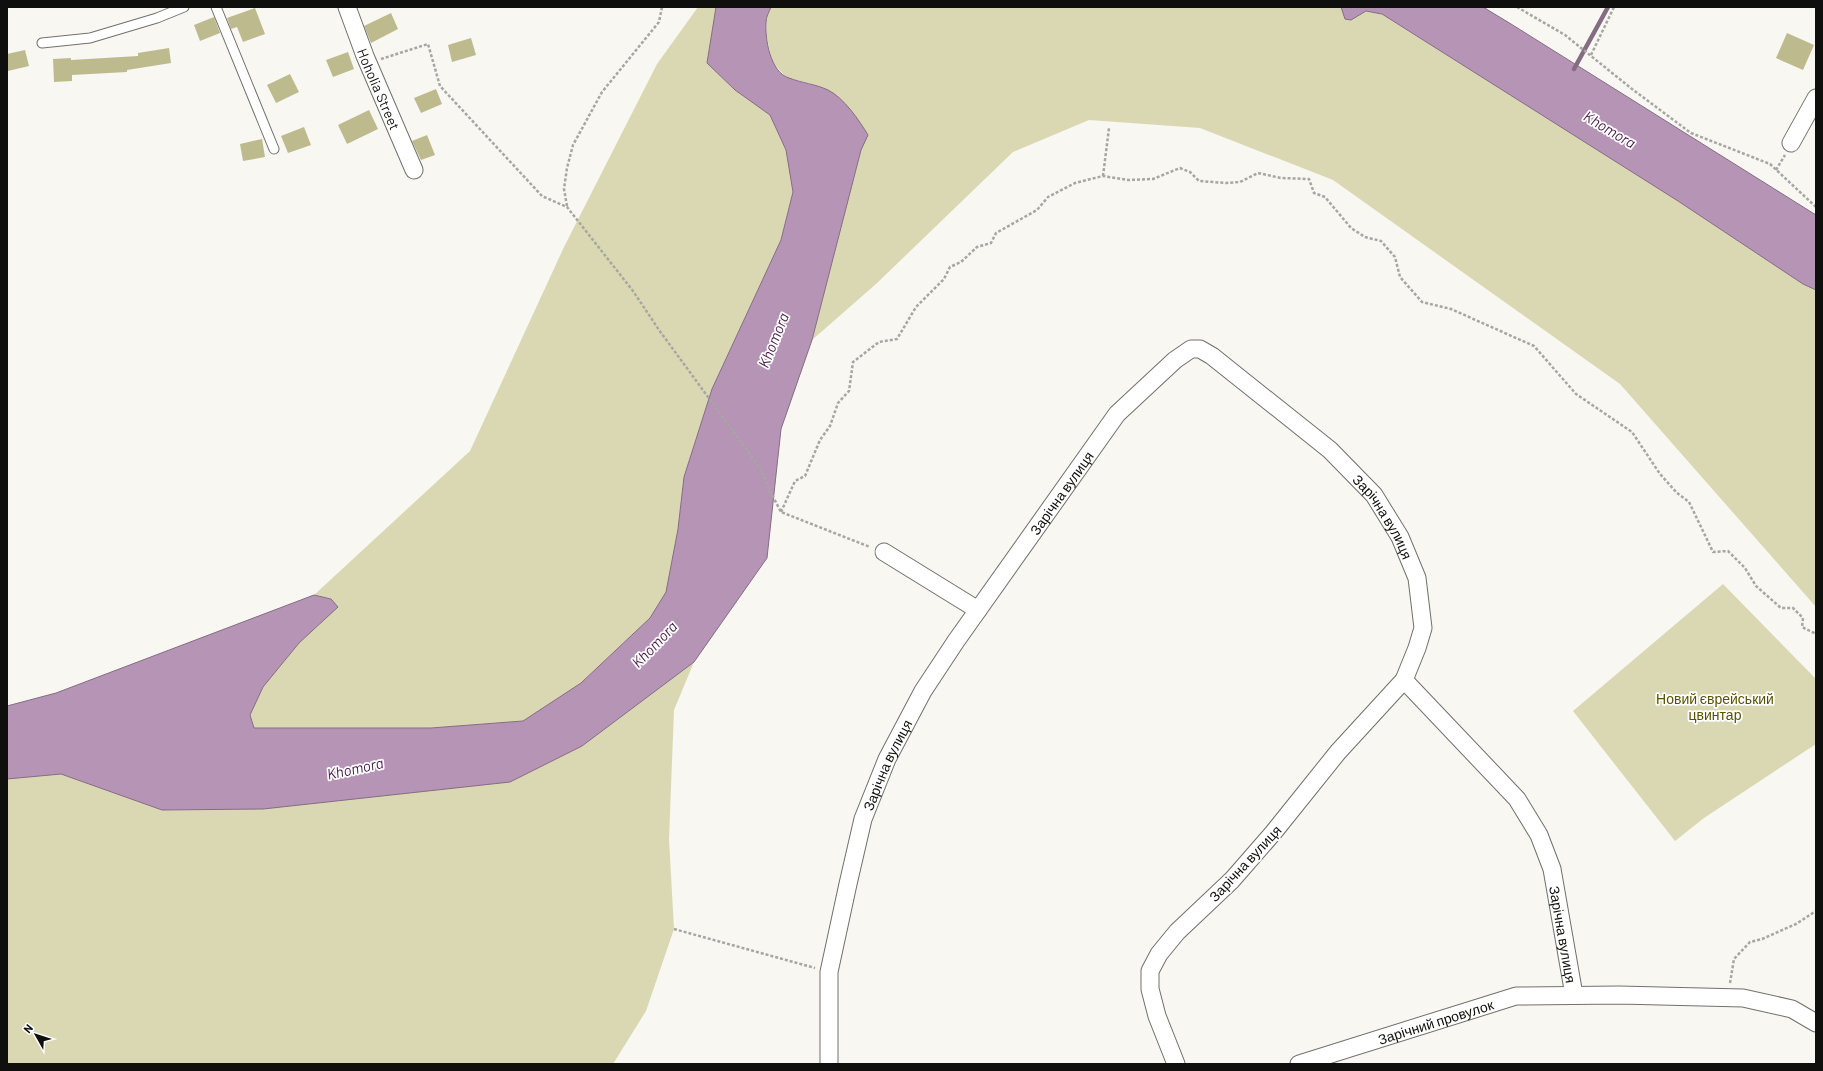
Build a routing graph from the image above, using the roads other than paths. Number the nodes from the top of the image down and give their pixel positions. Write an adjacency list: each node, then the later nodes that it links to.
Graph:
1 (184, 7): 4 (lane)
2 (216, 7): 7 (lane)
3 (347, 7): 8 (street, Hoholia Street)
4 (42, 43)
5 (1816, 98): 6 (street)
6 (1791, 143)
7 (274, 149)
8 (414, 170)
9 (884, 552): 10 (street)
10 (978, 610): 11 (street, Зарічна вулиця); 14 (street, Зарічна вулиця)
11 (1404, 680): 12 (street, Зарічна вулиця); 15 (street, Зарічна вулиця)
12 (1574, 995): 13 (street, Зарічна вулиця); 16 (street, Зарічний провулок)
13 (1816, 1023)
14 (829, 1064)
15 (1176, 1064)
16 (1299, 1064)

